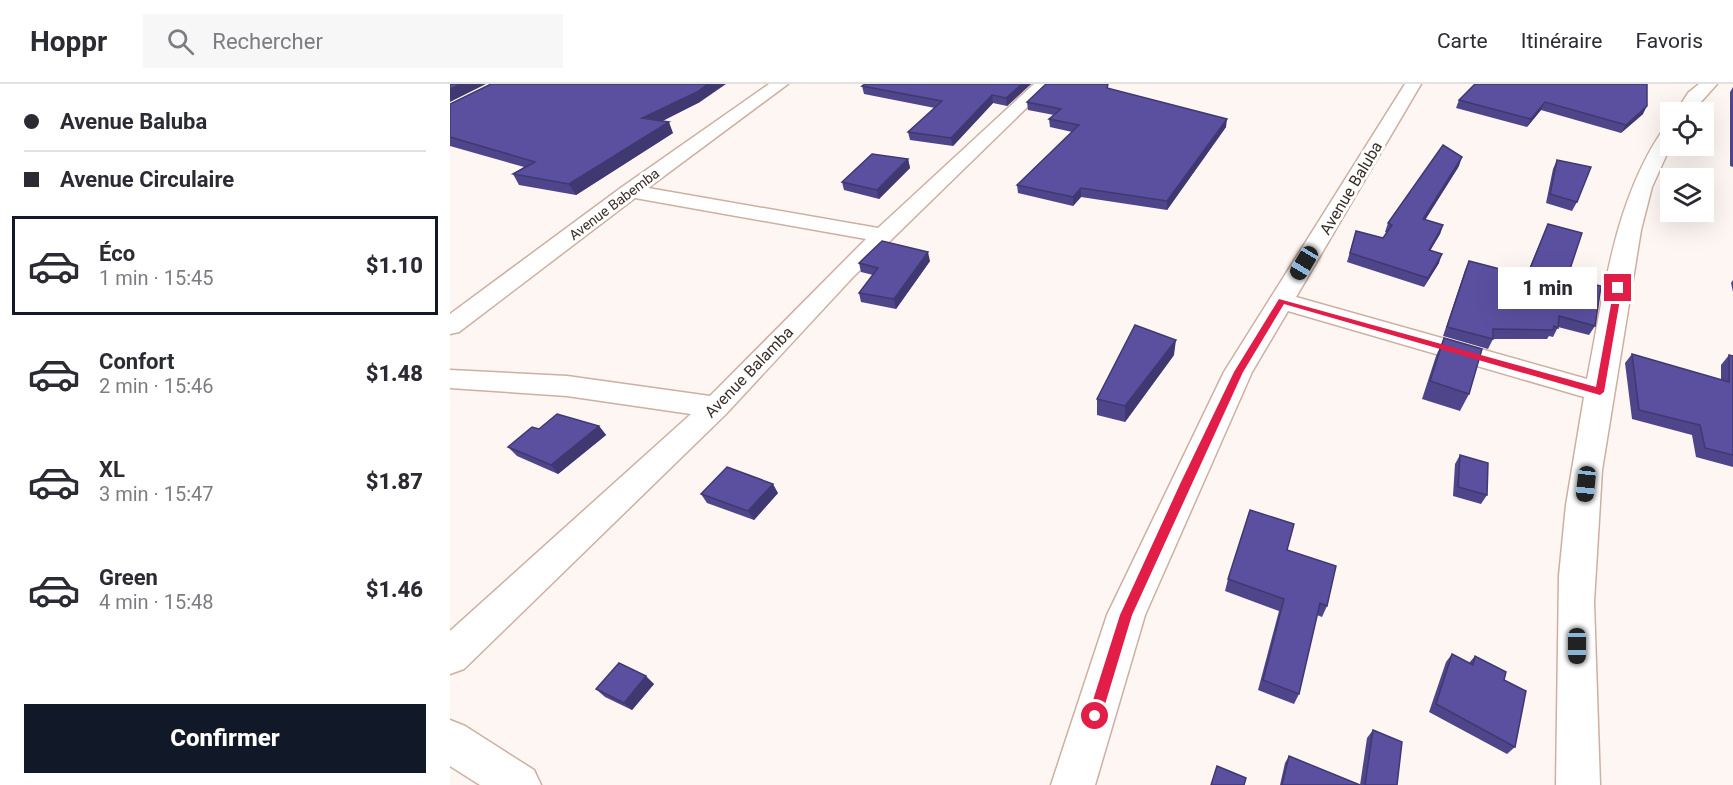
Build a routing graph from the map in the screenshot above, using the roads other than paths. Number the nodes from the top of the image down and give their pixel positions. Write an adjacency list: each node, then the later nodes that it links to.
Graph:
1 (780, 84): 7 (street, Avenue Babemba)
2 (1043, 84): 8 (street, Avenue Balamba)
3 (1413, 84): 9 (street, Avenue Baluba)
4 (1709, 84): 5 (street)
5 (1691, 102)
6 (1660, 144): 12 (street)
7 (629, 191): 8 (street); 10 (street, Avenue Babemba)
8 (885, 236): 13 (street, Avenue Balamba)
9 (1281, 301): 12 (street); 17 (street, Avenue Baluba)
10 (450, 326)
11 (450, 379): 13 (street)
12 (1600, 392): 18 (street)
13 (716, 407): 14 (street, Avenue Balamba)
14 (450, 656)
15 (450, 741): 16 (street)
16 (519, 785)
17 (1073, 785)
18 (1578, 785)

